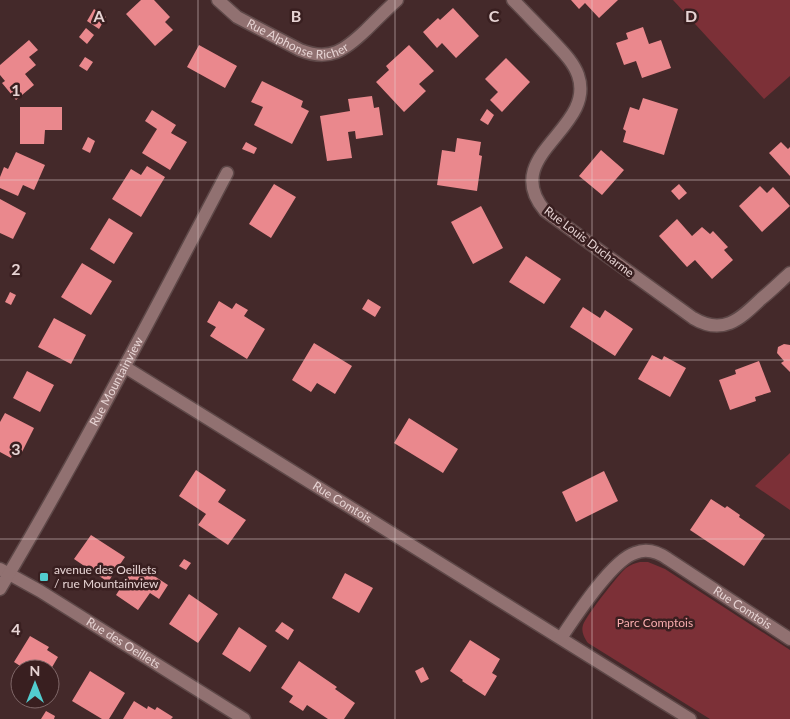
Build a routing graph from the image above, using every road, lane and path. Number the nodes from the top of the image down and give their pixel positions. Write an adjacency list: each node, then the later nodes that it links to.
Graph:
1 (218, 0): 2 (street, Rue Alphonse Richer)
2 (397, 0)
3 (514, 0): 5 (street, Rue Louis Ducharme)
4 (227, 173): 6 (street, Rue Mountainview)
5 (790, 273)
6 (125, 367): 7 (street, Rue Mountainview); 9 (street, Rue Comtois)
7 (4, 572): 8 (street, Rue Mountainview); 11 (street, Rue des Oeillets)
8 (0, 588)
9 (561, 638): 10 (street, Rue Comtois); 12 (street, Rue Comtois)
10 (790, 640)
11 (238, 718)
12 (690, 719)

